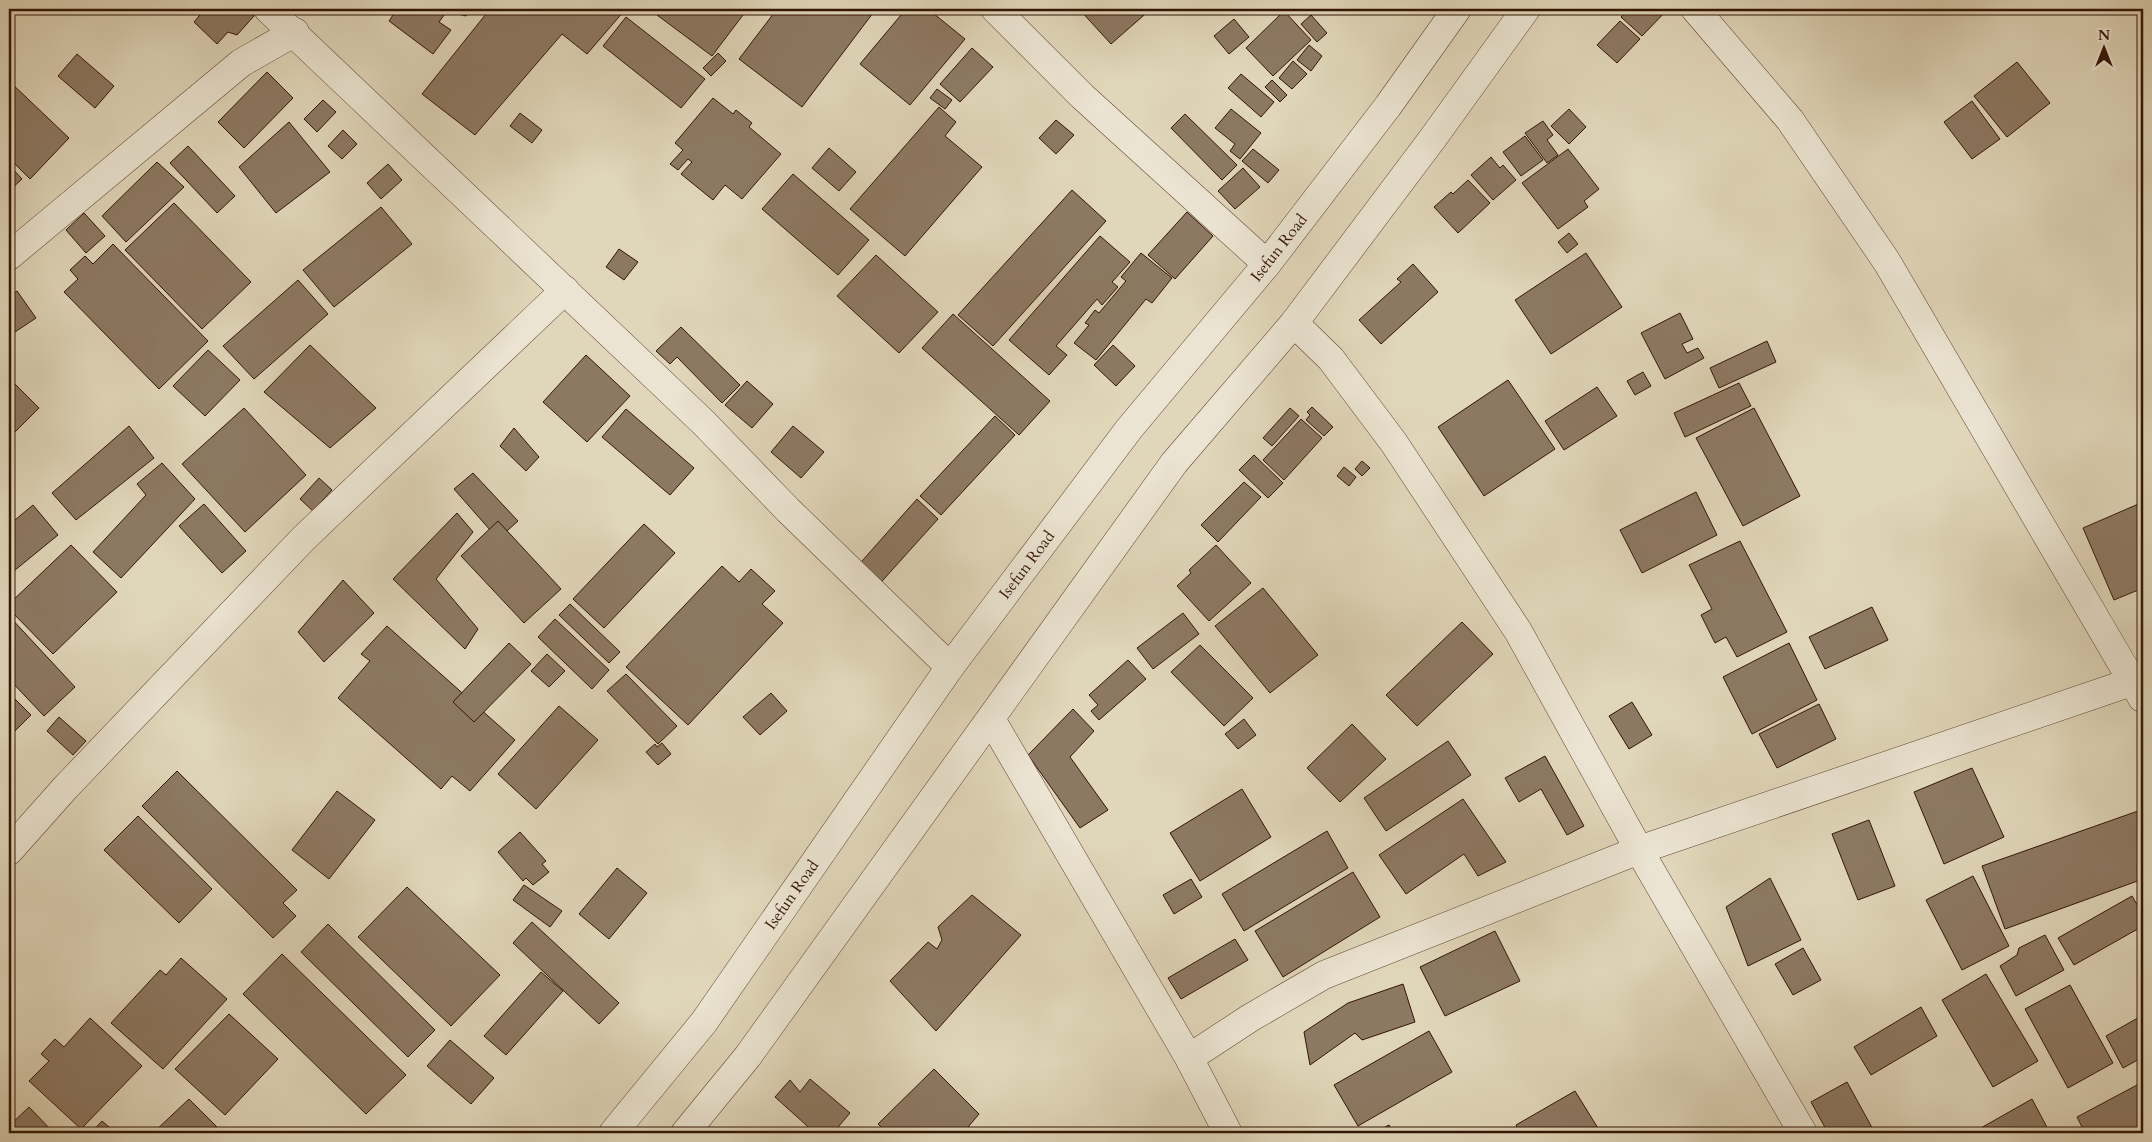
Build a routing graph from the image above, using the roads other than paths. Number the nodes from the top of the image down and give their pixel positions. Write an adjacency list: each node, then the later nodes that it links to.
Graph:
1 (268, 9): 6 (street)
2 (995, 9): 8 (street)
3 (1457, 9): 8 (street, Isefun Road)
4 (1526, 9): 10 (street)
5 (1695, 9): 12 (street)
6 (295, 32): 7 (street); 9 (street)
7 (9, 256)
8 (1267, 264): 11 (street, Isefun Road)
9 (565, 290): 11 (street); 15 (street)
10 (1294, 323): 13 (street); 14 (street)
11 (950, 667): 17 (street, Isefun Road)
12 (2140, 687): 14 (street)
13 (991, 720): 16 (street); 18 (street)
14 (1638, 850): 16 (street); 20 (street)
15 (9, 851)
16 (1189, 1058): 19 (street)
17 (613, 1133)
18 (685, 1133)
19 (1228, 1133)
20 (1803, 1133)

